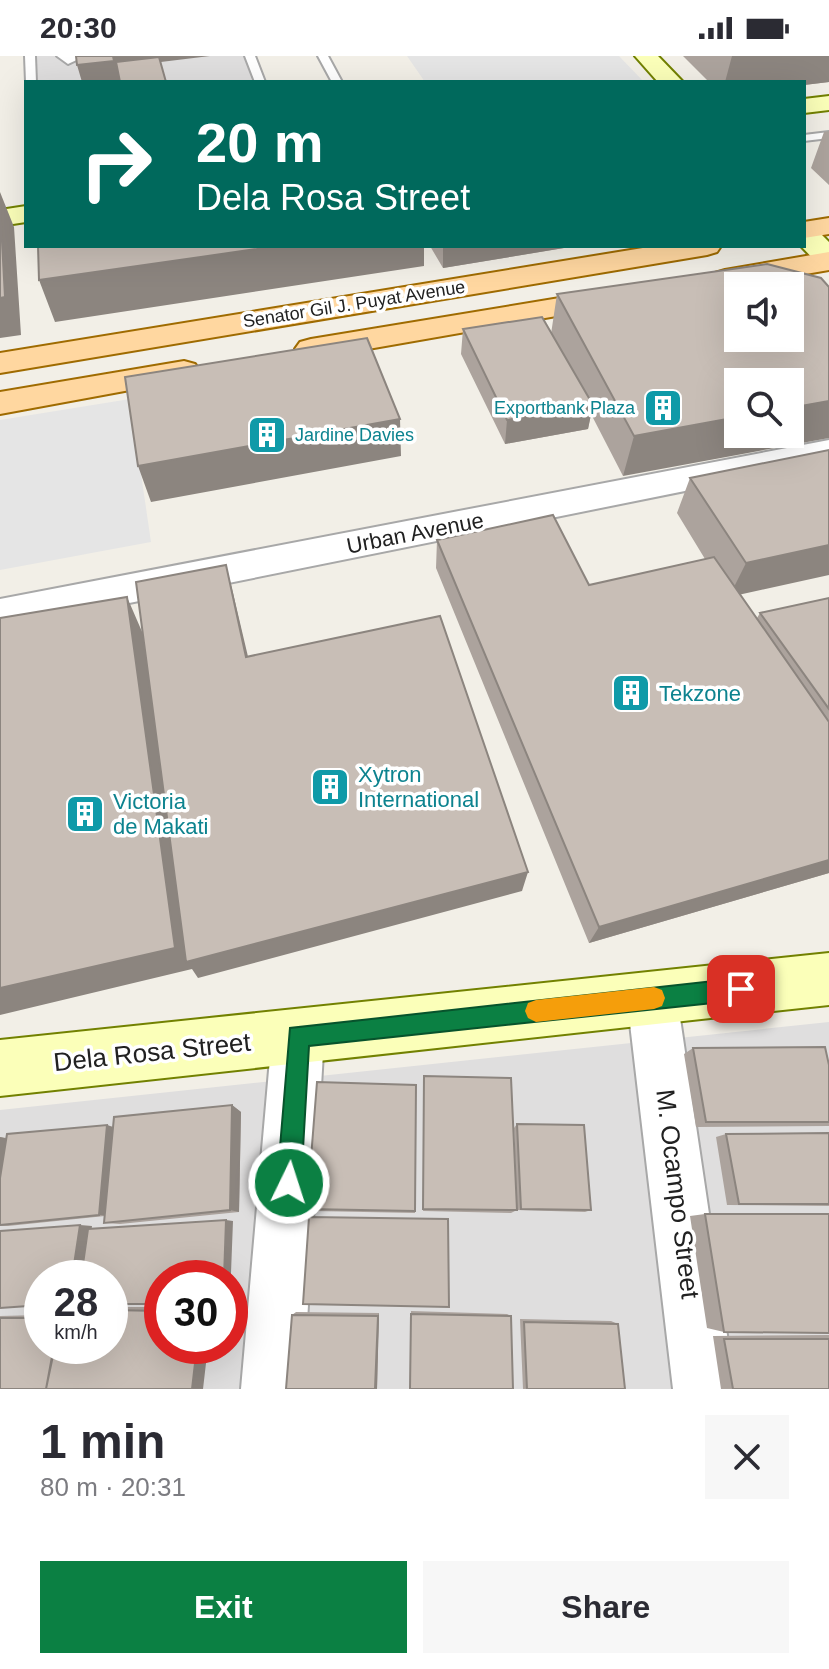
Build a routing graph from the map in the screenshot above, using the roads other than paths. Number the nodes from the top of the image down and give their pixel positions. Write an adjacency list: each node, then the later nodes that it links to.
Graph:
1 (30, 56): 7 (lane)
2 (80, 56): 6 (lane)
3 (250, 56): 8 (lane)
4 (323, 56): 9 (lane)
5 (646, 56): 10 (street)
6 (65, 63)
7 (31, 80)
8 (259, 80)
9 (336, 80)
10 (669, 80)
11 (829, 103): 12 (street)
12 (806, 106)
13 (829, 135): 14 (lane)
14 (806, 138)
15 (806, 208): 18 (street)
16 (24, 214): 17 (street)
17 (0, 218)
18 (818, 229): 20 (street)
19 (695, 248): 24 (main road, Senator Gil J. Puyat Avenue)
20 (829, 260): 21 (main road)
21 (703, 283)
22 (642, 293): 23 (main road, Senator Gil J. Puyat Avenue)
23 (287, 354)
24 (0, 363)
25 (209, 367): 26 (main road)
26 (0, 403)
27 (829, 451): 28 (street, Urban Avenue)
28 (0, 614)
29 (829, 979): 30 (street, Dela Rosa Street)
30 (652, 998): 31 (street, Dela Rosa Street); 34 (street, M. Ocampo Street)
31 (298, 1036): 32 (street, Dela Rosa Street); 33 (street)
32 (0, 1068)
33 (272, 1389)
34 (704, 1389)

